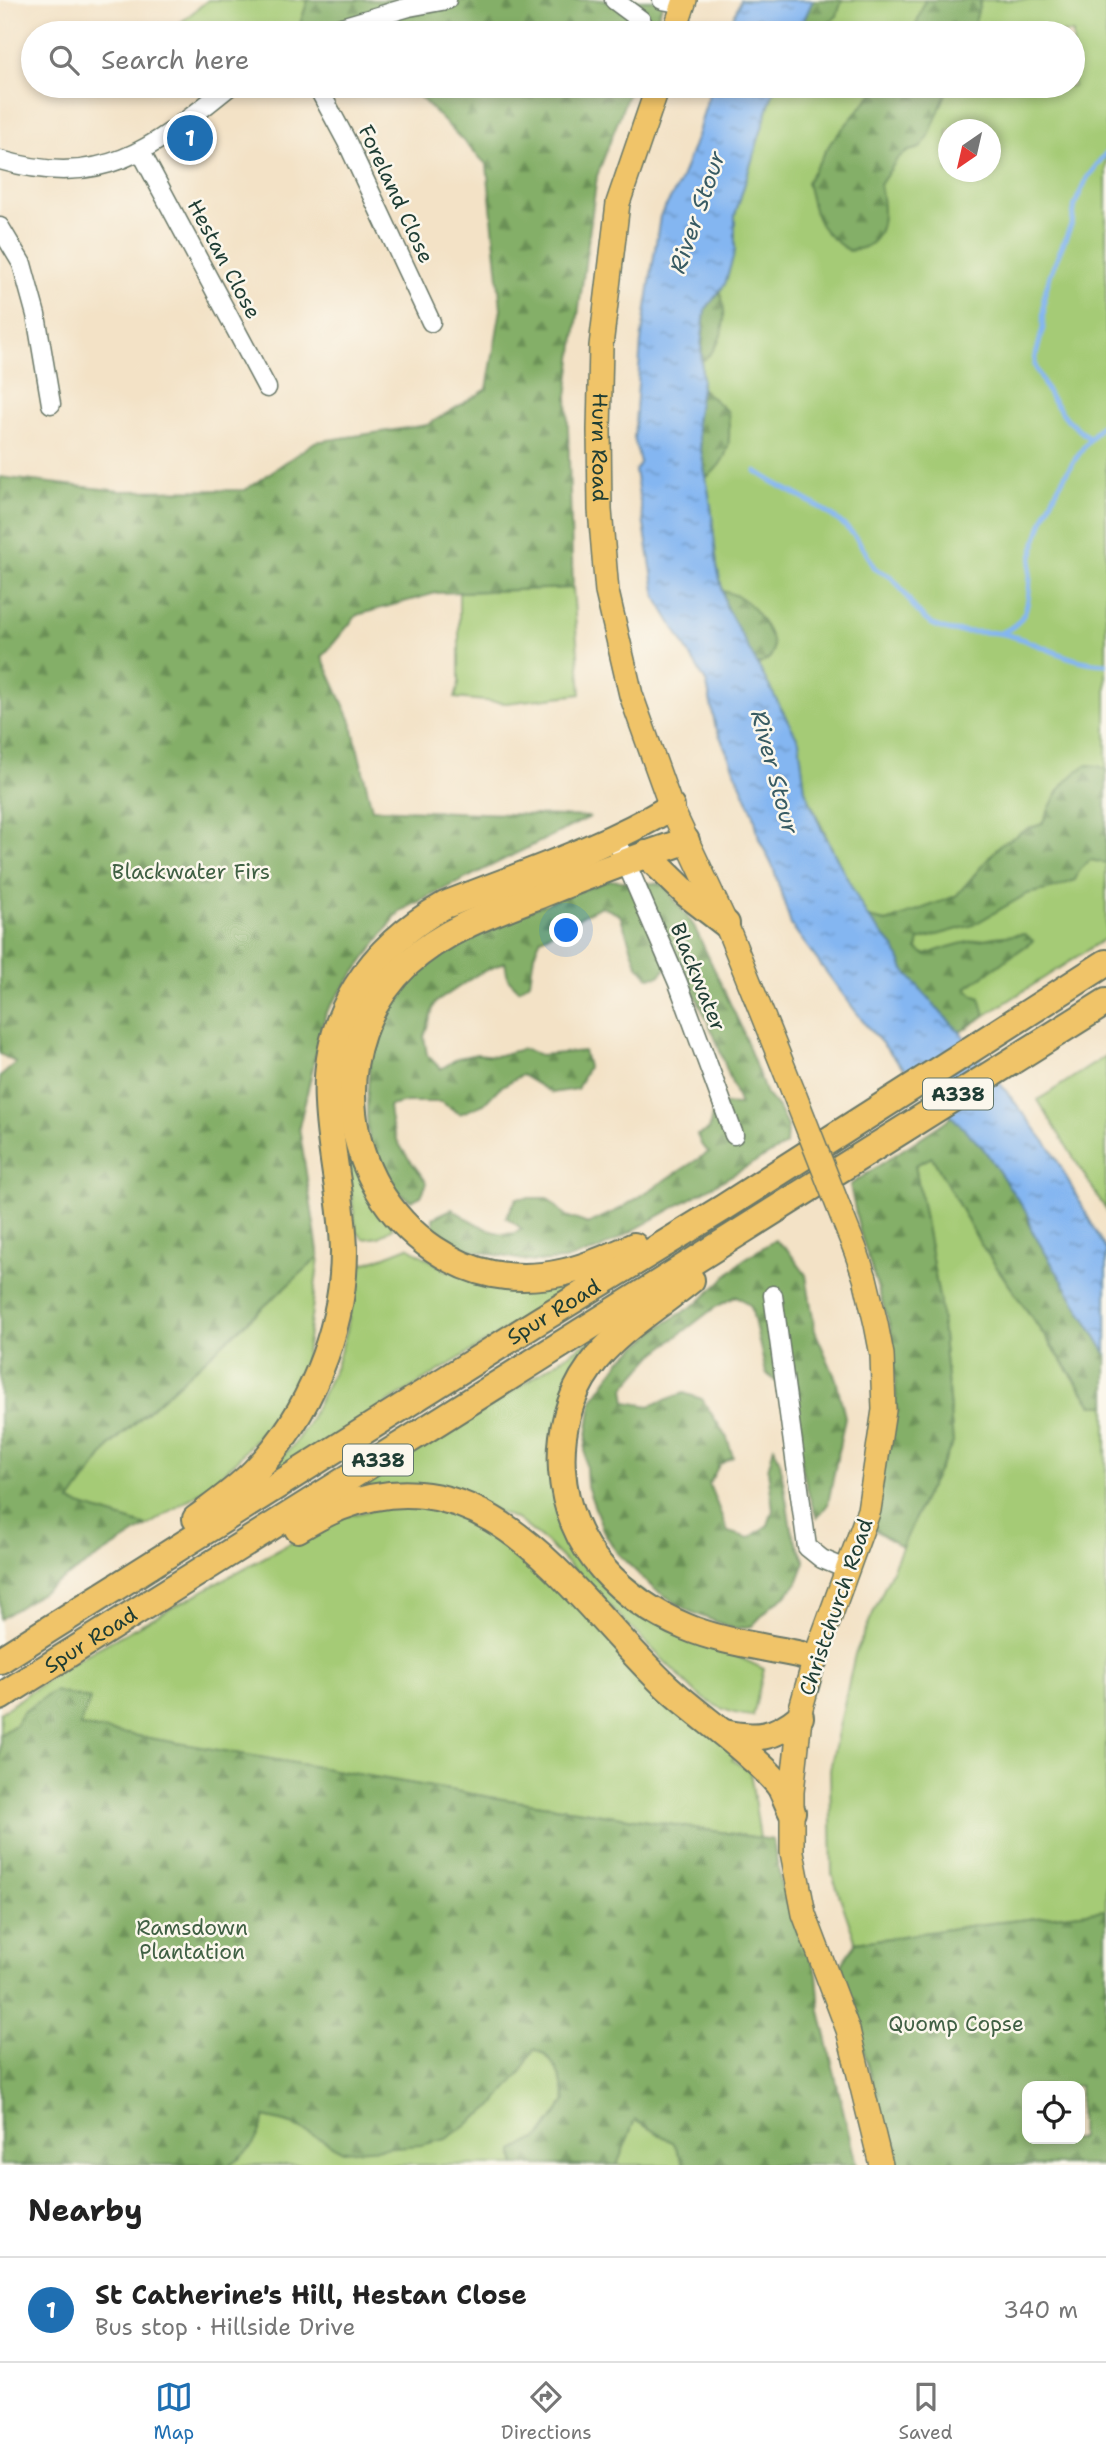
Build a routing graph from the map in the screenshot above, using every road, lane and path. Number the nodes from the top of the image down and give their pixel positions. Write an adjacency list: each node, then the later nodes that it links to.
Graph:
1 (447, 0): 4 (street)
2 (614, 0): 5 (street)
3 (677, 1): 6 (main road)
4 (362, 21)
5 (641, 21)
6 (675, 21)
7 (215, 98): 10 (street)
8 (323, 98): 13 (street, Foreland Close)
9 (654, 98): 16 (main road, Hurn Road)
10 (141, 152): 11 (street); 14 (street, Hestan Close)
11 (0, 162)
12 (0, 227): 15 (street)
13 (430, 322)
14 (267, 388)
15 (51, 404)
16 (671, 807): 17 (highway); 18 (main road, Hurn Road)
17 (615, 837): 19 (street, Blackwater); 29 (highway)
18 (686, 841): 19 (highway); 20 (main road, Hurn Road)
19 (636, 858): 20 (highway); 24 (street, Blackwater); 25 (highway)
20 (726, 924): 23 (main road, Hurn Road)
21 (1106, 963): 25 (highway, Spur Road / A338)
22 (1106, 1002): 26 (highway, Spur Road / A338)
23 (793, 1091): 28 (main road, Christchurch Road, bridge)
24 (734, 1135)
25 (723, 1209): 29 (highway, Spur Road / A338)
26 (755, 1222): 30 (highway, Spur Road / A338); 31 (highway)
27 (773, 1295): 28 (street)
28 (846, 1569): 31 (main road, Christchurch Road)
29 (133, 1576): 32 (highway, Spur Road / A338)
30 (170, 1592): 33 (highway, Spur Road / A338); 35 (highway)
31 (815, 1658): 34 (main road, Christchurch Road)
32 (0, 1660)
33 (0, 1697)
34 (800, 1717): 35 (highway); 36 (main road, Christchurch Road)
35 (724, 1733): 36 (highway)
36 (792, 1812): 37 (main road, Christchurch Road)
37 (881, 2165)

